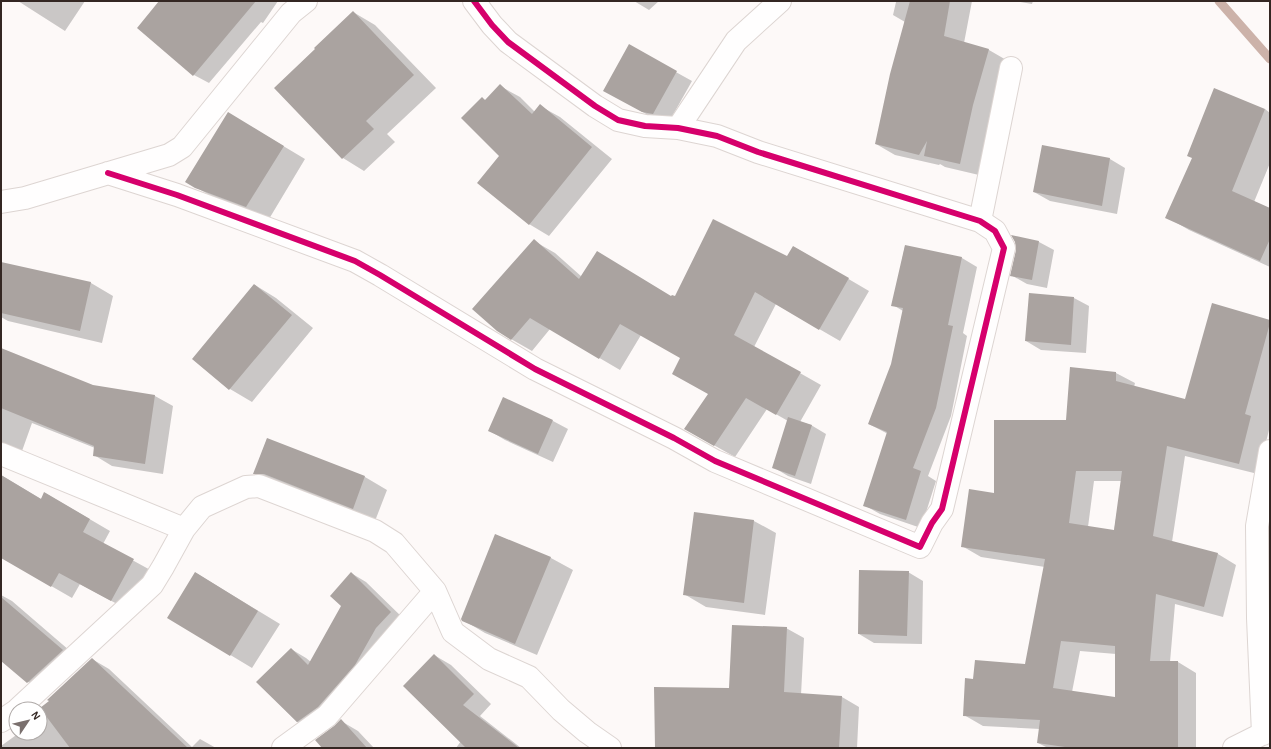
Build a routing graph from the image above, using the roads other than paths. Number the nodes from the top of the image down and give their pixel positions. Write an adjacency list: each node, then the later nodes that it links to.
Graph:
1 (306, 1): 6 (street)
2 (474, 1): 5 (street)
3 (780, 1): 5 (street)
4 (1011, 68): 8 (street)
5 (678, 128): 8 (street)
6 (108, 173): 7 (street); 8 (street)
7 (1, 202)
8 (980, 221)
9 (1270, 451): 14 (street)
10 (1, 454): 11 (street)
11 (184, 529): 12 (street); 13 (street)
12 (435, 591): 15 (street); 16 (street)
13 (27, 701)
14 (1266, 732): 17 (street)
15 (283, 748)
16 (610, 748)
17 (1234, 748)

